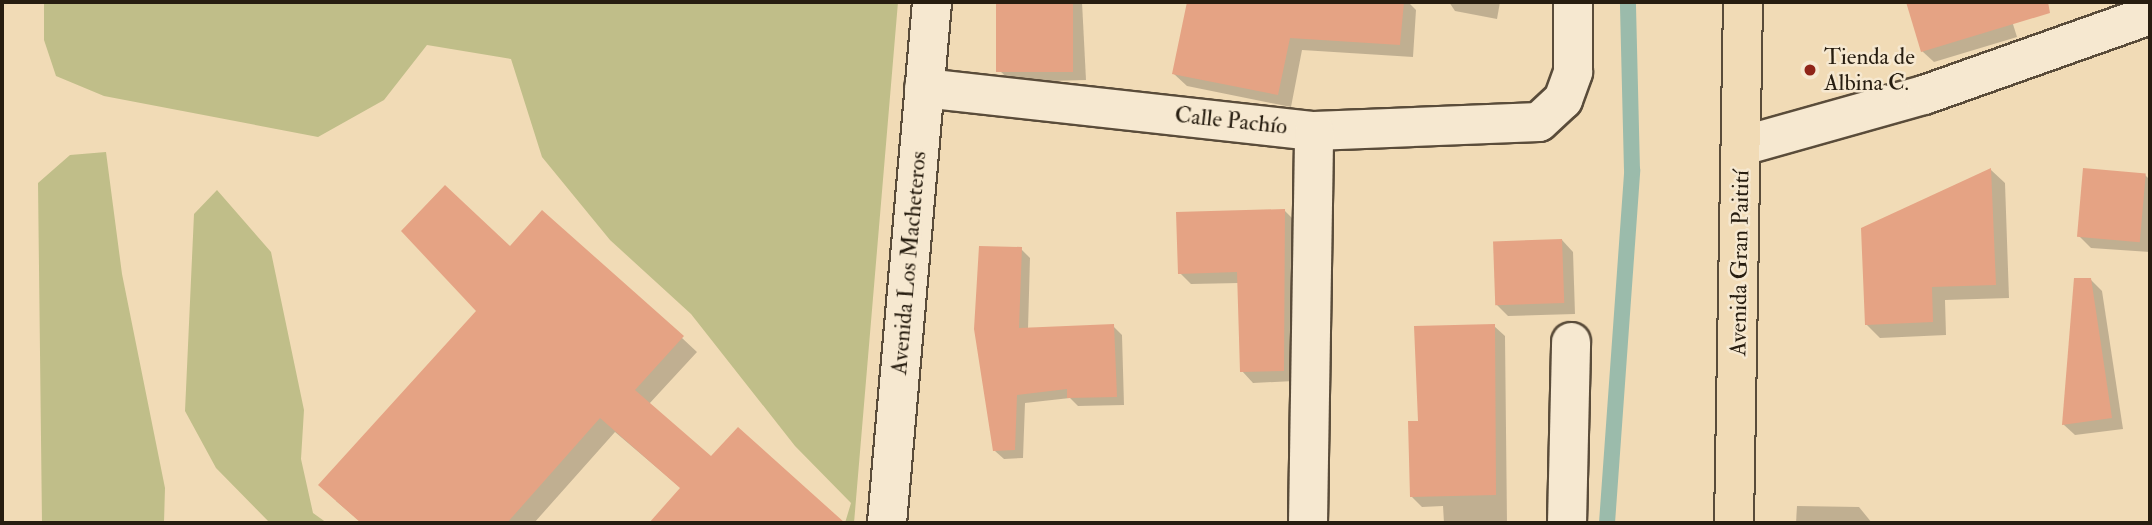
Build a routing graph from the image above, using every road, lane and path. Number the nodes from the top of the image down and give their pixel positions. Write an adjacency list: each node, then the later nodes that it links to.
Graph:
1 (932, 2): 5 (street, Avenida Los Macheteros)
2 (1573, 2): 6 (street, Calle Pachío)
3 (1743, 2): 7 (main road, Avenida Gran Paitití)
4 (2150, 15): 7 (street)
5 (924, 88): 6 (street, Calle Pachío); 9 (street, Avenida Los Macheteros)
6 (1314, 131): 10 (street)
7 (1742, 146): 12 (main road, Avenida Gran Paitití)
8 (1571, 342): 11 (street)
9 (887, 523)
10 (1308, 523)
11 (1567, 523)
12 (1734, 523)

